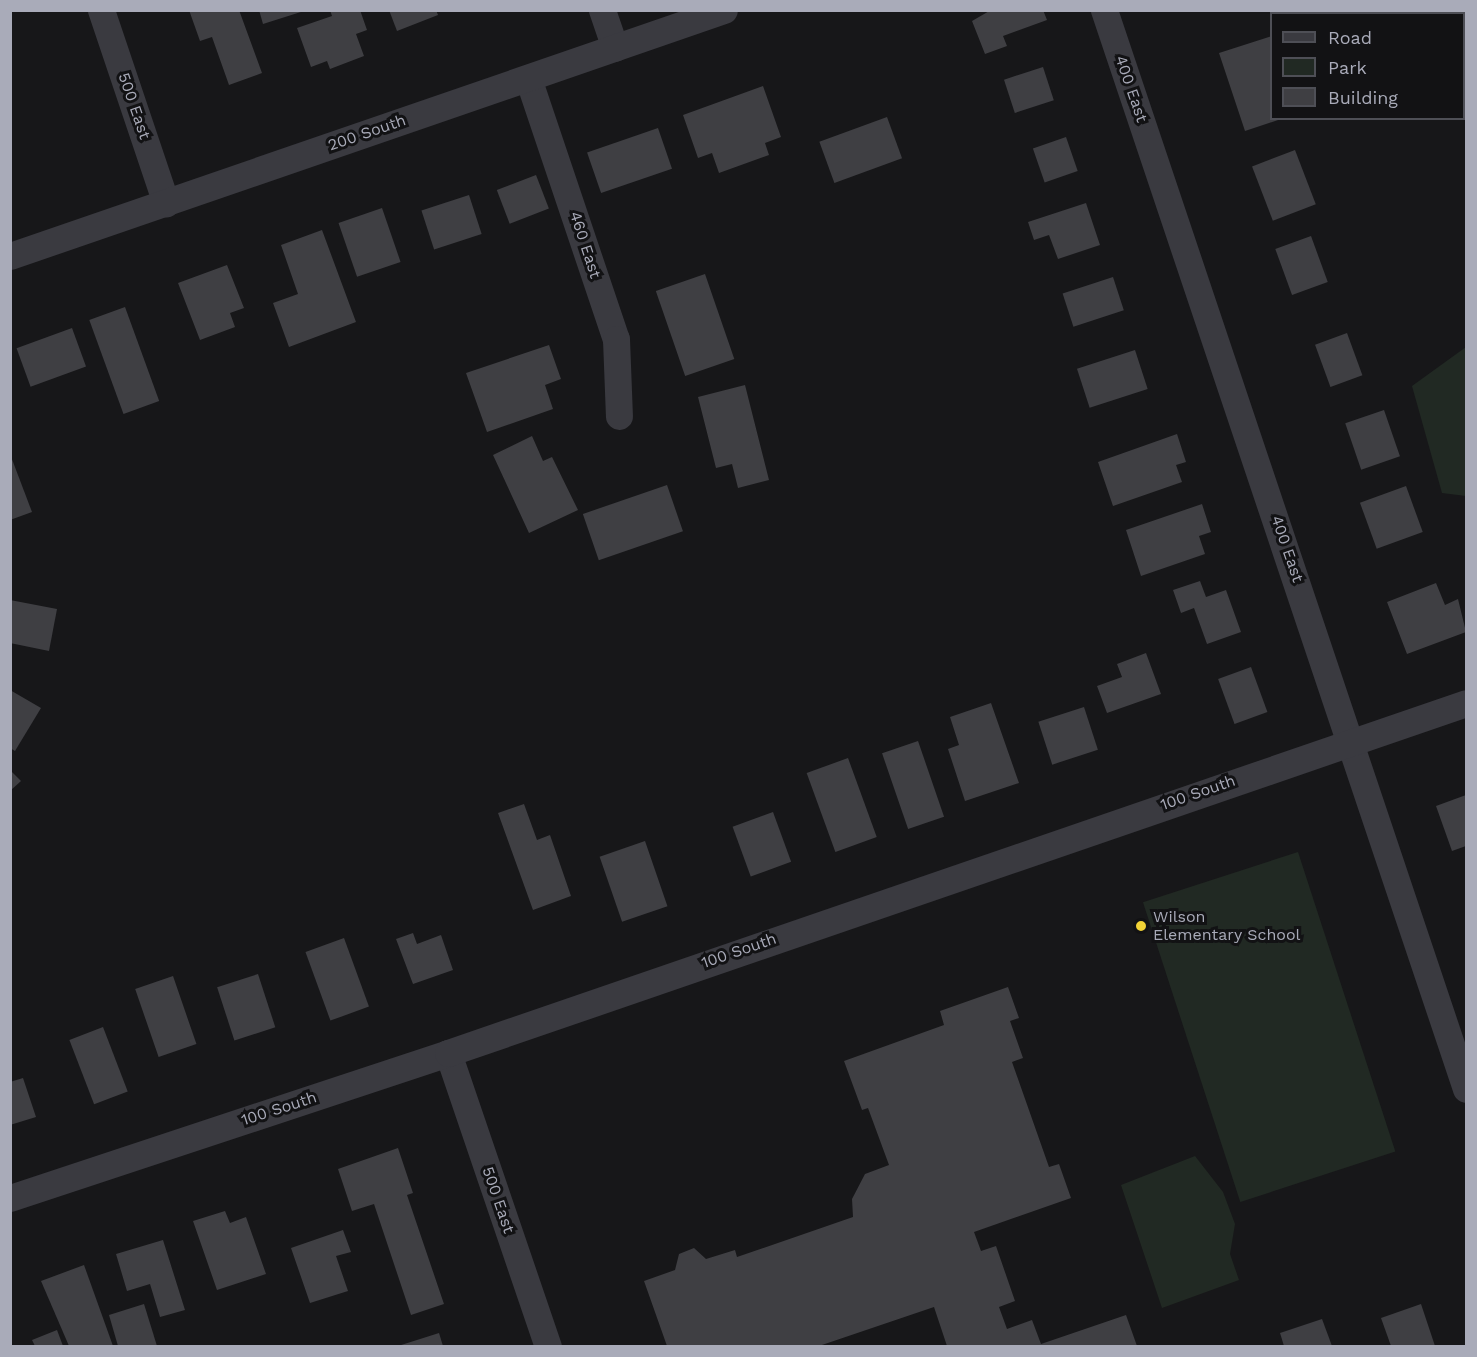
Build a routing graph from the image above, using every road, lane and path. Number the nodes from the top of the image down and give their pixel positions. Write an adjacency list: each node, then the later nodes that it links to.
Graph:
1 (101, 10): 7 (street, 500 East)
2 (602, 10): 5 (street)
3 (724, 10): 5 (street, 200 South)
4 (1104, 10): 11 (street, 400 East)
5 (615, 48): 6 (street, 200 South)
6 (528, 78): 7 (street, 200 South); 9 (street, 460 East)
7 (166, 202): 8 (street, 200 South)
8 (10, 256)
9 (619, 416)
10 (1467, 703): 11 (street, 100 South)
11 (1352, 741): 12 (street, 100 South); 13 (street, 400 East)
12 (448, 1053): 14 (street, 100 South); 15 (street, 500 East)
13 (1467, 1089)
14 (10, 1198)
15 (548, 1347)

